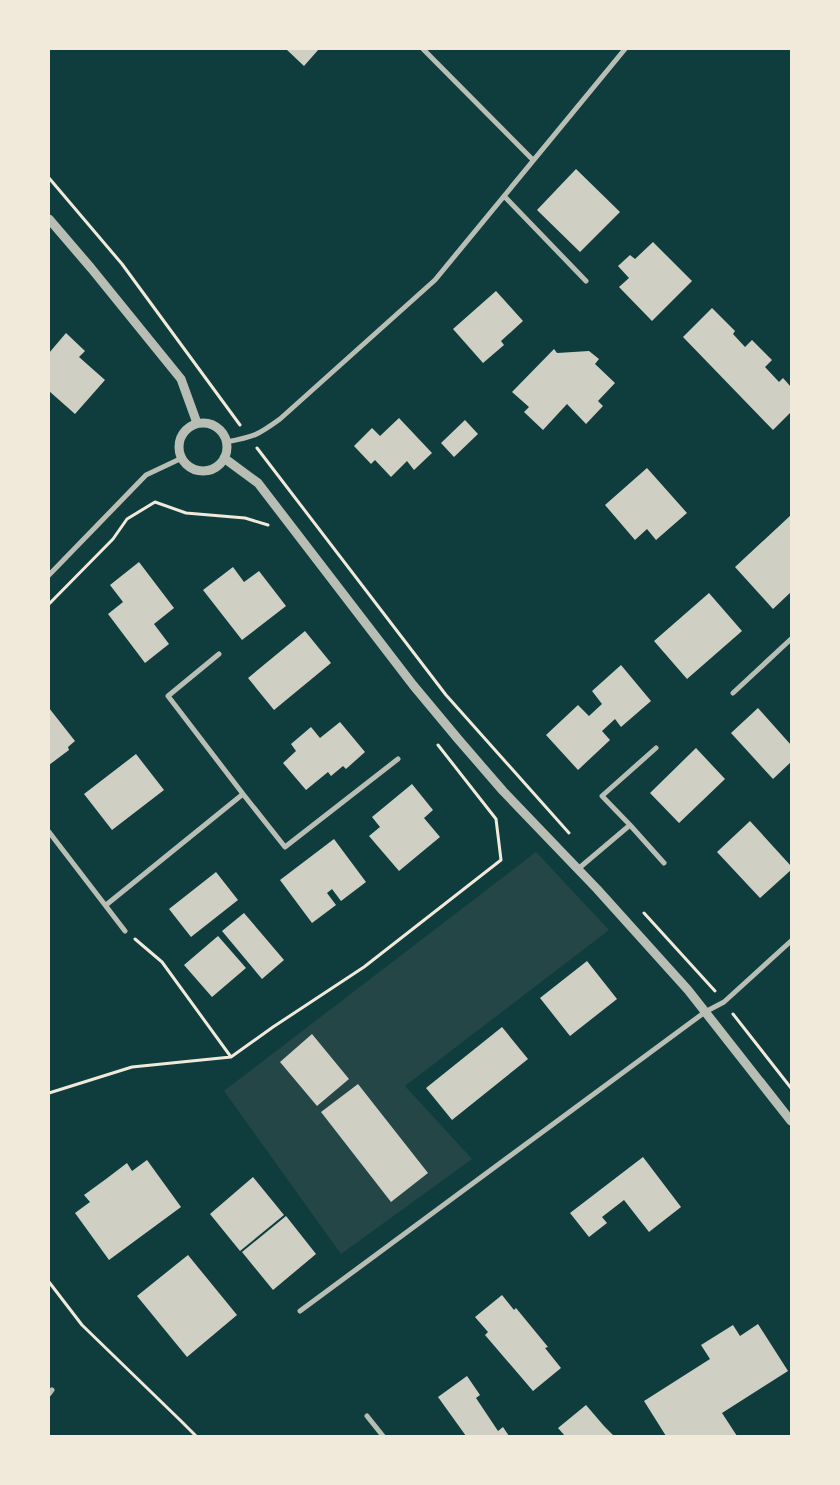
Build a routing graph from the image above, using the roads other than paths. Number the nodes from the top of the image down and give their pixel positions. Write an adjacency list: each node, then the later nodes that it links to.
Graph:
1 (423, 49): 3 (street)
2 (625, 49): 3 (street)
3 (533, 160): 4 (street)
4 (504, 196): 6 (street); 8 (street)
5 (49, 220): 7 (street)
6 (586, 281)
7 (197, 423): 8 (street); 9 (street)
8 (226, 442): 10 (street)
9 (182, 458): 10 (street); 11 (street)
10 (224, 458): 21 (street)
11 (49, 575)
12 (791, 639): 14 (street)
13 (219, 654): 17 (street)
14 (733, 693)
15 (656, 748): 18 (street)
16 (398, 759): 17 (street)
17 (243, 794): 22 (street)
18 (630, 825): 20 (street); 21 (street)
19 (49, 832): 22 (street)
20 (664, 863)
21 (578, 869): 25 (street)
22 (106, 905): 23 (street)
23 (125, 931)
24 (791, 941): 25 (street)
25 (705, 1012): 26 (street); 27 (street)
26 (791, 1121)
27 (300, 1311)
28 (367, 1416): 29 (street)
29 (383, 1436)

